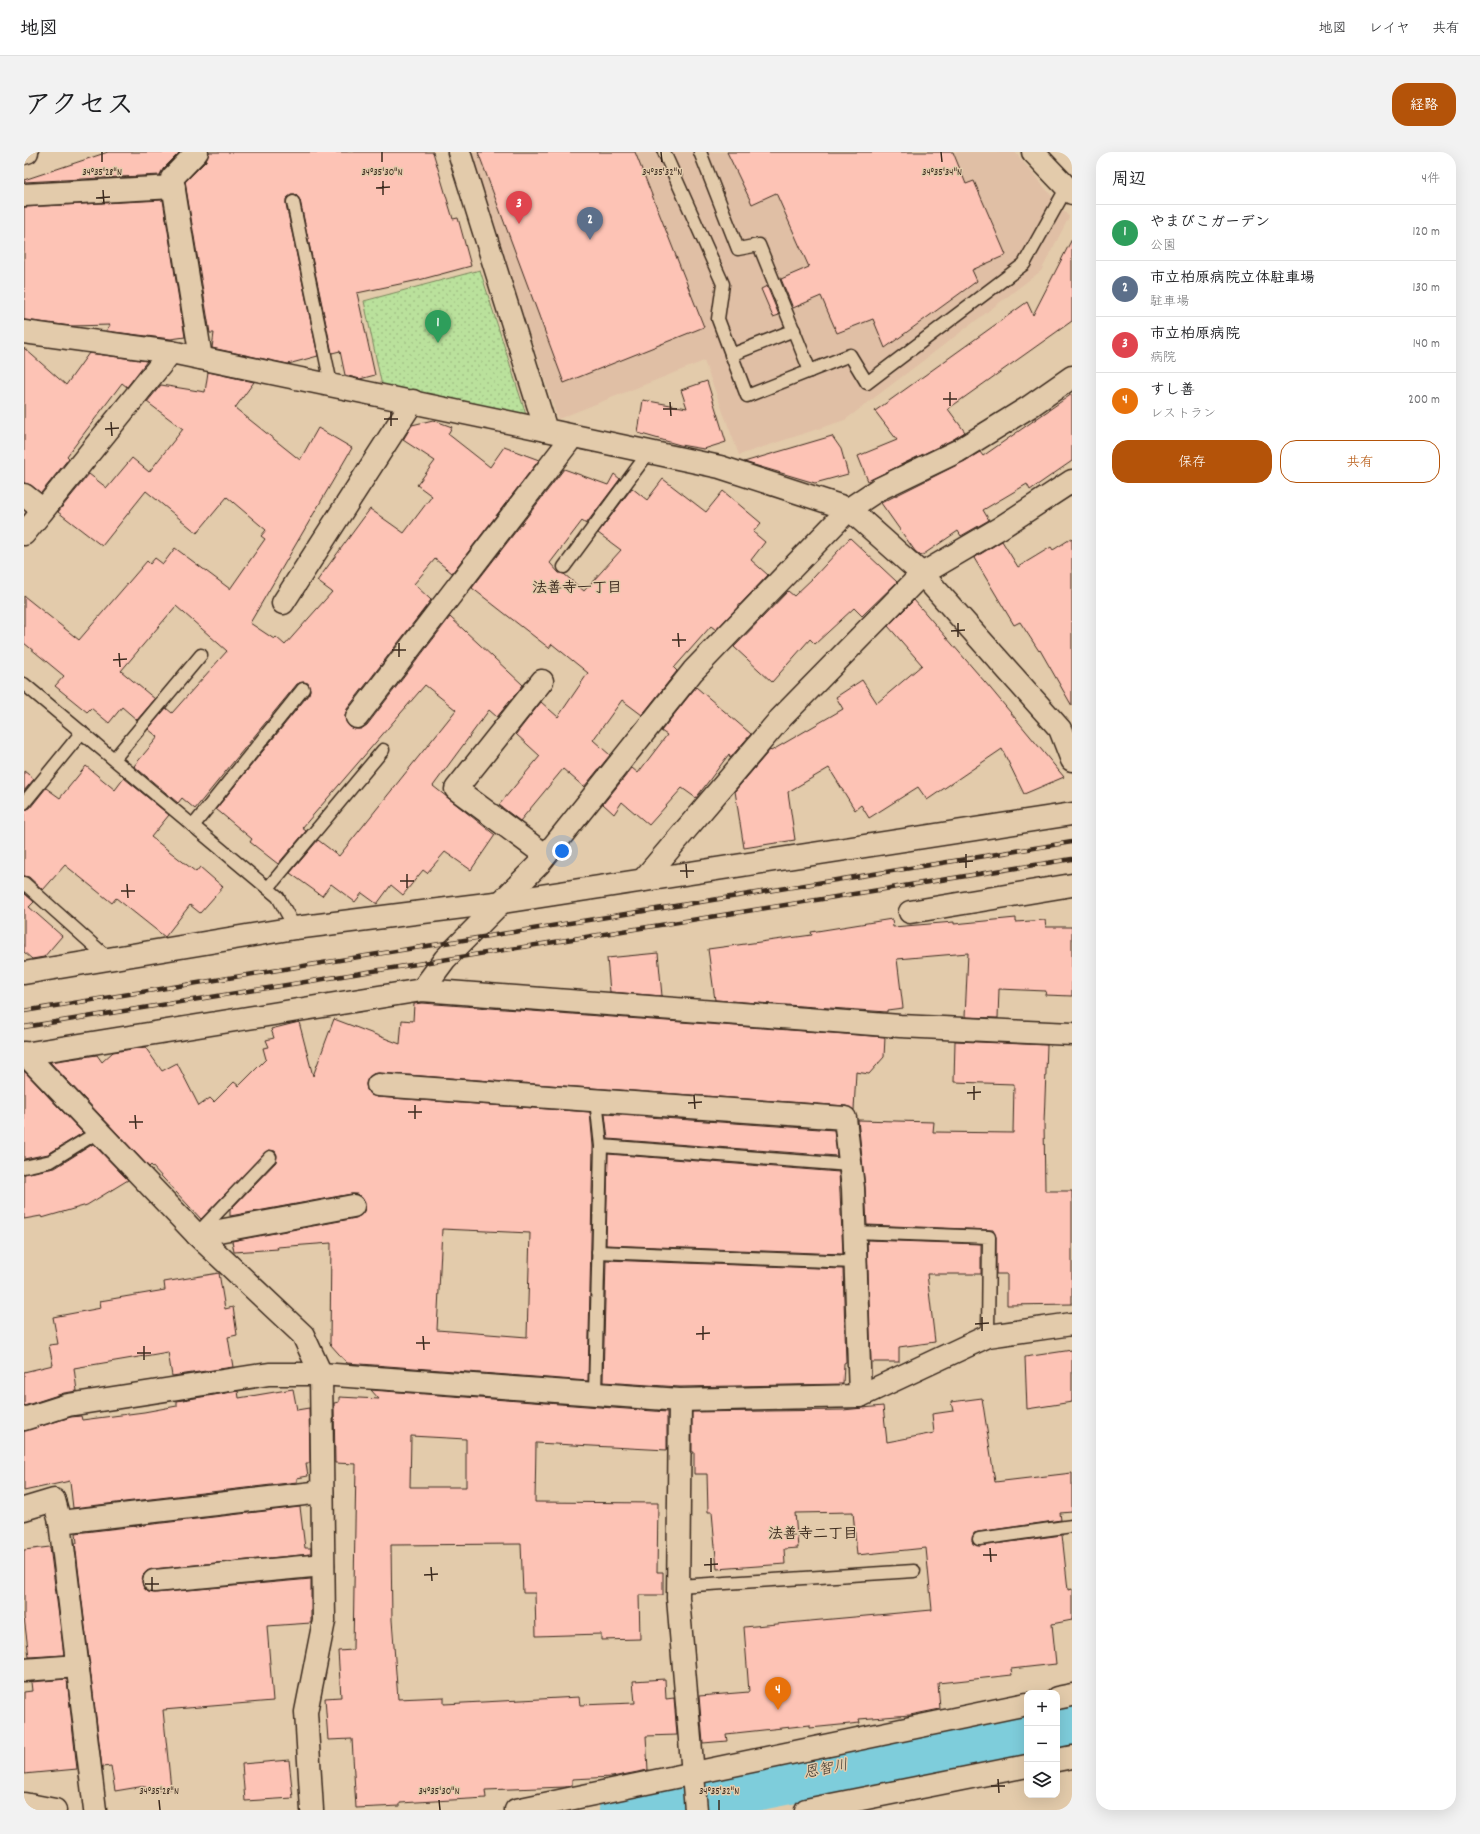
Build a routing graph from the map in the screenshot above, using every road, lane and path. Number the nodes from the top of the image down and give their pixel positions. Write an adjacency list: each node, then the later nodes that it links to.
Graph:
1 (197, 152): 6 (street)
2 (459, 152): 19 (street)
3 (664, 152): 13 (lane)
4 (700, 152): 10 (lane)
5 (1034, 152): 7 (street)
6 (174, 187): 8 (street); 14 (street)
7 (1069, 190): 15 (lane)
8 (24, 195)
9 (293, 202): 17 (lane)
10 (794, 330): 13 (lane); 15 (lane)
11 (24, 332): 12 (street)
12 (171, 352): 14 (street); 25 (street)
13 (731, 355): 15 (lane)
14 (201, 358): 17 (street)
15 (810, 371)
16 (1072, 377): 24 (street)
17 (331, 384): 18 (street)
18 (413, 401): 19 (street); 29 (street)
19 (546, 430): 20 (street)
20 (573, 436): 21 (street); 34 (street)
21 (649, 452): 24 (street); 27 (lane)
22 (1072, 481): 28 (street)
23 (24, 495): 25 (street)
24 (849, 509): 28 (street); 42 (street)
25 (43, 510): 26 (street)
26 (24, 534)
27 (564, 567)
28 (922, 574): 38 (street); 43 (street)
29 (283, 604)
30 (201, 655): 37 (lane)
31 (542, 681): 42 (street)
32 (24, 684): 35 (lane)
33 (303, 689): 41 (lane)
34 (357, 717)
35 (82, 732): 37 (lane); 39 (lane)
36 (383, 750): 46 (lane)
37 (114, 759): 41 (lane)
38 (1072, 760)
39 (24, 804)
40 (1072, 814): 43 (street)
41 (193, 826): 46 (lane)
42 (545, 855): 47 (street)
43 (643, 880): 47 (street)
44 (24, 883): 50 (lane)
45 (1072, 885): 48 (street)
46 (268, 888): 49 (lane)
47 (503, 902): 49 (street); 52 (street)
48 (910, 912)
49 (295, 928): 50 (street)
50 (109, 959): 51 (street)
51 (24, 973)
52 (422, 990): 53 (street); 54 (street)
53 (1072, 1034)
54 (24, 1054): 57 (street)
55 (378, 1085): 56 (street)
56 (596, 1100): 58 (lane); 60 (street)
57 (98, 1132): 61 (lane); 64 (street)
58 (601, 1146): 60 (lane); 65 (lane)
59 (270, 1158): 64 (lane)
60 (850, 1165): 63 (street)
61 (24, 1167)
62 (353, 1206): 64 (street)
63 (854, 1232): 66 (street); 68 (lane)
64 (196, 1235): 69 (street)
65 (598, 1252): 66 (lane); 70 (lane)
66 (855, 1262): 71 (street)
67 (1072, 1324): 68 (street)
68 (988, 1336): 71 (street)
69 (321, 1374): 70 (street); 73 (street); 74 (street)
70 (595, 1394): 72 (street)
71 (860, 1396): 72 (street)
72 (680, 1400): 82 (street)
73 (24, 1419)
74 (322, 1492): 76 (street); 79 (street)
75 (24, 1509): 76 (street)
76 (60, 1522): 83 (street)
77 (1072, 1526): 78 (lane)
78 (979, 1539)
79 (323, 1565): 81 (street); 95 (street)
80 (914, 1571): 82 (lane)
81 (154, 1581)
82 (678, 1586): 91 (street)
83 (78, 1666): 84 (street); 94 (street)
84 (24, 1670)
85 (1072, 1695): 86 (street)
86 (1060, 1697)
87 (1024, 1705): 91 (street)
88 (1072, 1757): 89 (street)
89 (1060, 1759)
90 (1024, 1767): 98 (street)
91 (694, 1779): 96 (street); 97 (street)
92 (24, 1804): 93 (street)
93 (55, 1810)
94 (95, 1810)
95 (312, 1810)
96 (516, 1810)
97 (696, 1810)
98 (806, 1810)

